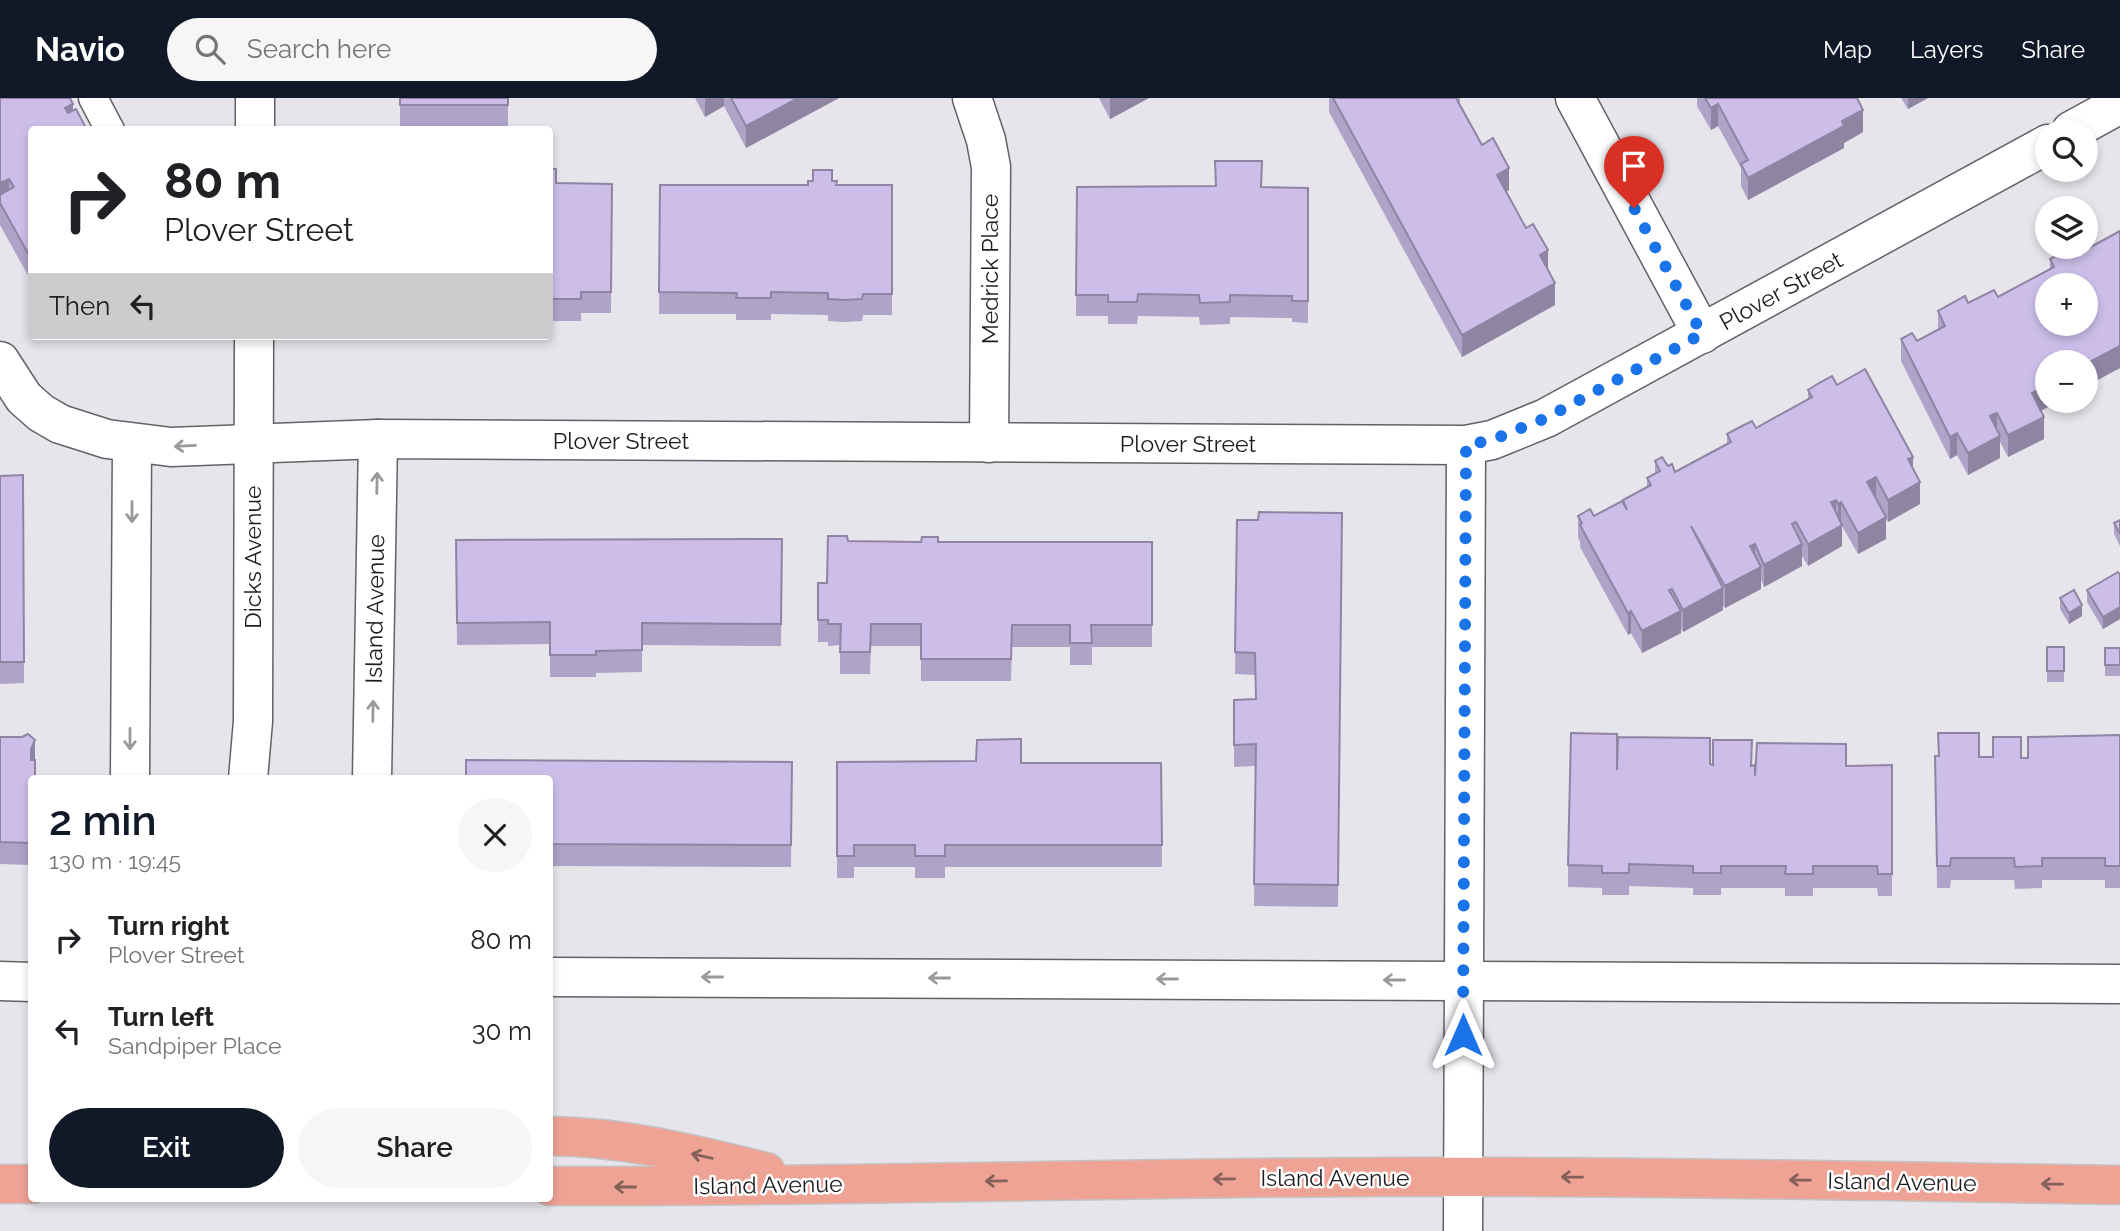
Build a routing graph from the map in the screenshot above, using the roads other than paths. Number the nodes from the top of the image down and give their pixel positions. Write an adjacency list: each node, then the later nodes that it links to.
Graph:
1 (93, 98): 7 (lane)
2 (255, 98): 8 (street)
3 (972, 98): 15 (street, Medrick Place)
4 (1575, 98): 10 (street)
5 (2120, 104): 6 (street)
6 (2093, 119)
7 (108, 126)
8 (255, 126)
9 (2035, 151): 10 (street, Plover Street)
10 (1702, 334): 17 (street, Plover Street)
11 (254, 340): 14 (street, Dicks Avenue)
12 (0, 362): 16 (street, Plover Street)
13 (378, 439): 14 (street, Plover Street); 15 (street, Plover Street); 20 (street, Island Avenue, one-way to 13)
14 (253, 443): 16 (street, Plover Street, one-way to 16); 19 (street, Dicks Avenue)
15 (989, 443): 17 (street, Plover Street)
16 (132, 444): 18 (street, one-way to 18)
17 (1466, 445): 22 (street)
18 (130, 775)
19 (248, 775)
20 (372, 775)
21 (553, 977): 22 (street, one-way to 21)
22 (1463, 980): 25 (street); 27 (street)
23 (0, 981): 24 (street)
24 (28, 982)
25 (2120, 984)
26 (553, 1136): 28 (main road, one-way to 26)
27 (1463, 1177): 28 (main road, Island Avenue, one-way to 28); 31 (main road, Island Avenue, one-way to 27); 33 (street)
28 (816, 1183): 32 (main road, Island Avenue, one-way to 32)
29 (0, 1184): 30 (main road)
30 (28, 1184)
31 (2120, 1185)
32 (553, 1186)
33 (1464, 1231)

